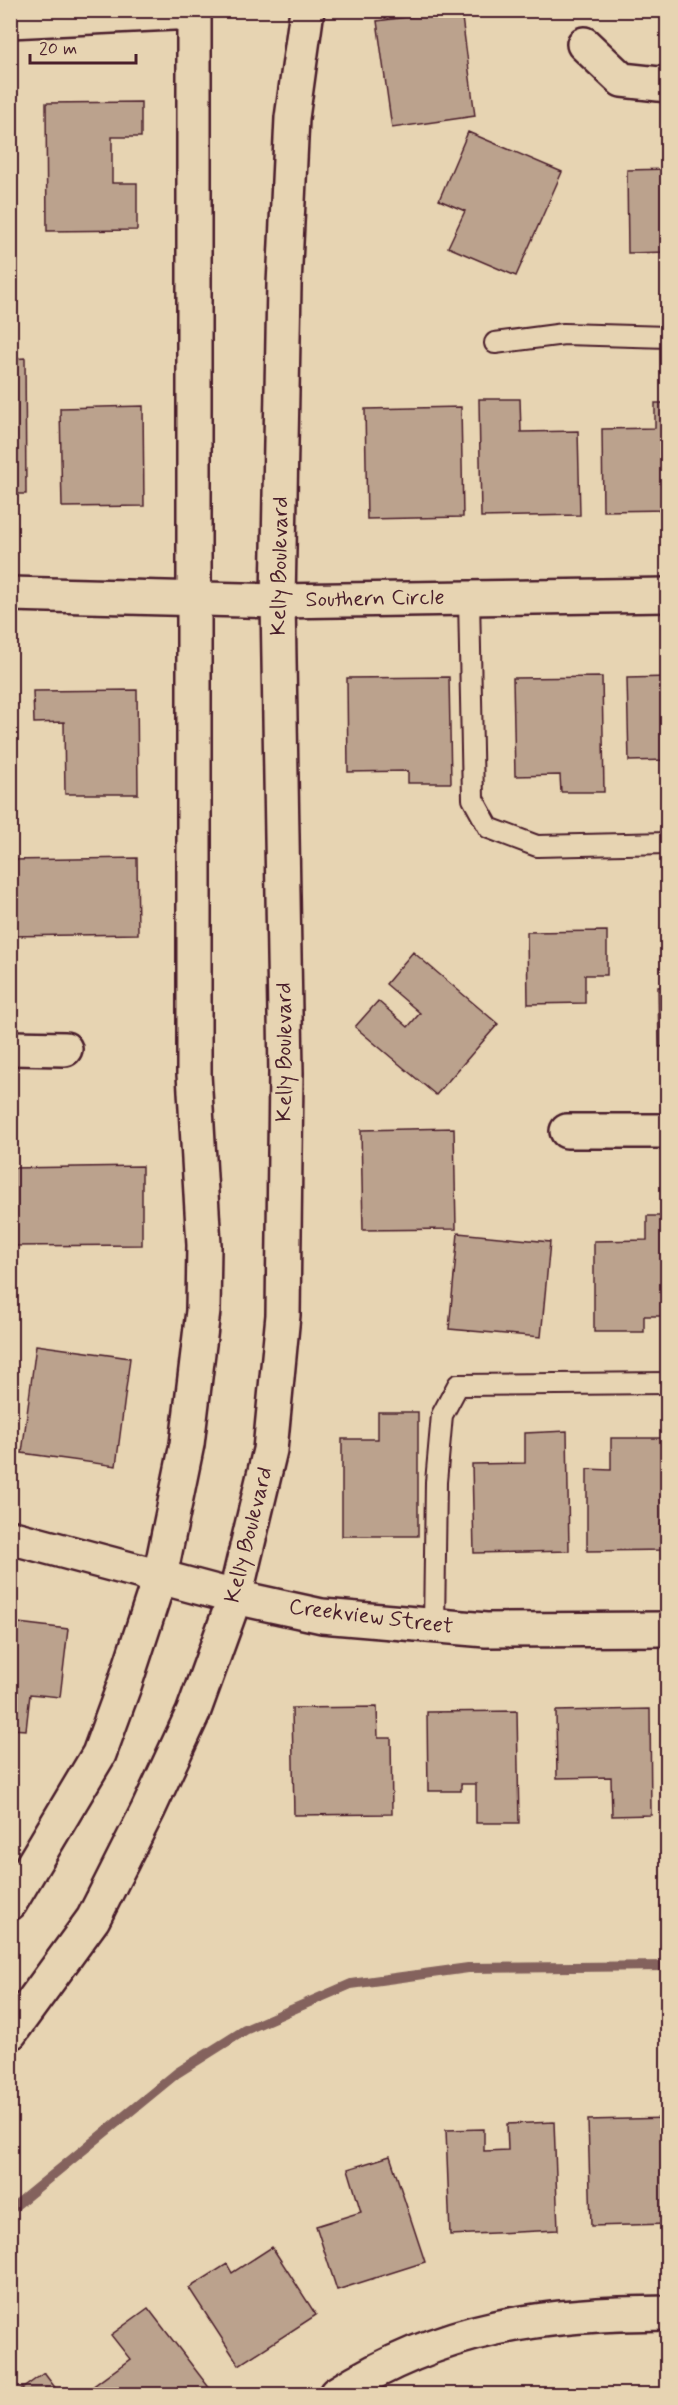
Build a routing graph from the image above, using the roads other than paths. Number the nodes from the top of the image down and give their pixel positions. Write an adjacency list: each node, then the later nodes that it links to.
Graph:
1 (308, 10): 12 (main road, Kelly Boulevard)
2 (194, 11): 3 (main road); 11 (main road)
3 (10, 21)
4 (584, 44): 5 (main road)
5 (668, 85)
6 (668, 337): 7 (lane)
7 (495, 343)
8 (10, 594): 11 (main road, Southern Circle)
9 (668, 595): 10 (main road, Southern Circle)
10 (469, 598): 12 (main road, Southern Circle); 13 (lane)
11 (195, 600): 12 (main road, Southern Circle); 20 (main road)
12 (278, 601): 21 (main road, Kelly Boulevard)
13 (668, 843)
14 (10, 1048): 15 (main road)
15 (65, 1049)
16 (567, 1131): 17 (main road)
17 (668, 1131)
18 (668, 1383): 22 (lane)
19 (10, 1537): 20 (main road, Creekview Street)
20 (160, 1576): 21 (main road, Creekview Street); 24 (main road)
21 (235, 1597): 22 (main road, Creekview Street); 25 (main road, Kelly Boulevard)
22 (434, 1627): 23 (main road, Creekview Street)
23 (668, 1629)
24 (10, 1903)
25 (10, 2033)
26 (668, 2313): 27 (main road)
27 (336, 2394)

